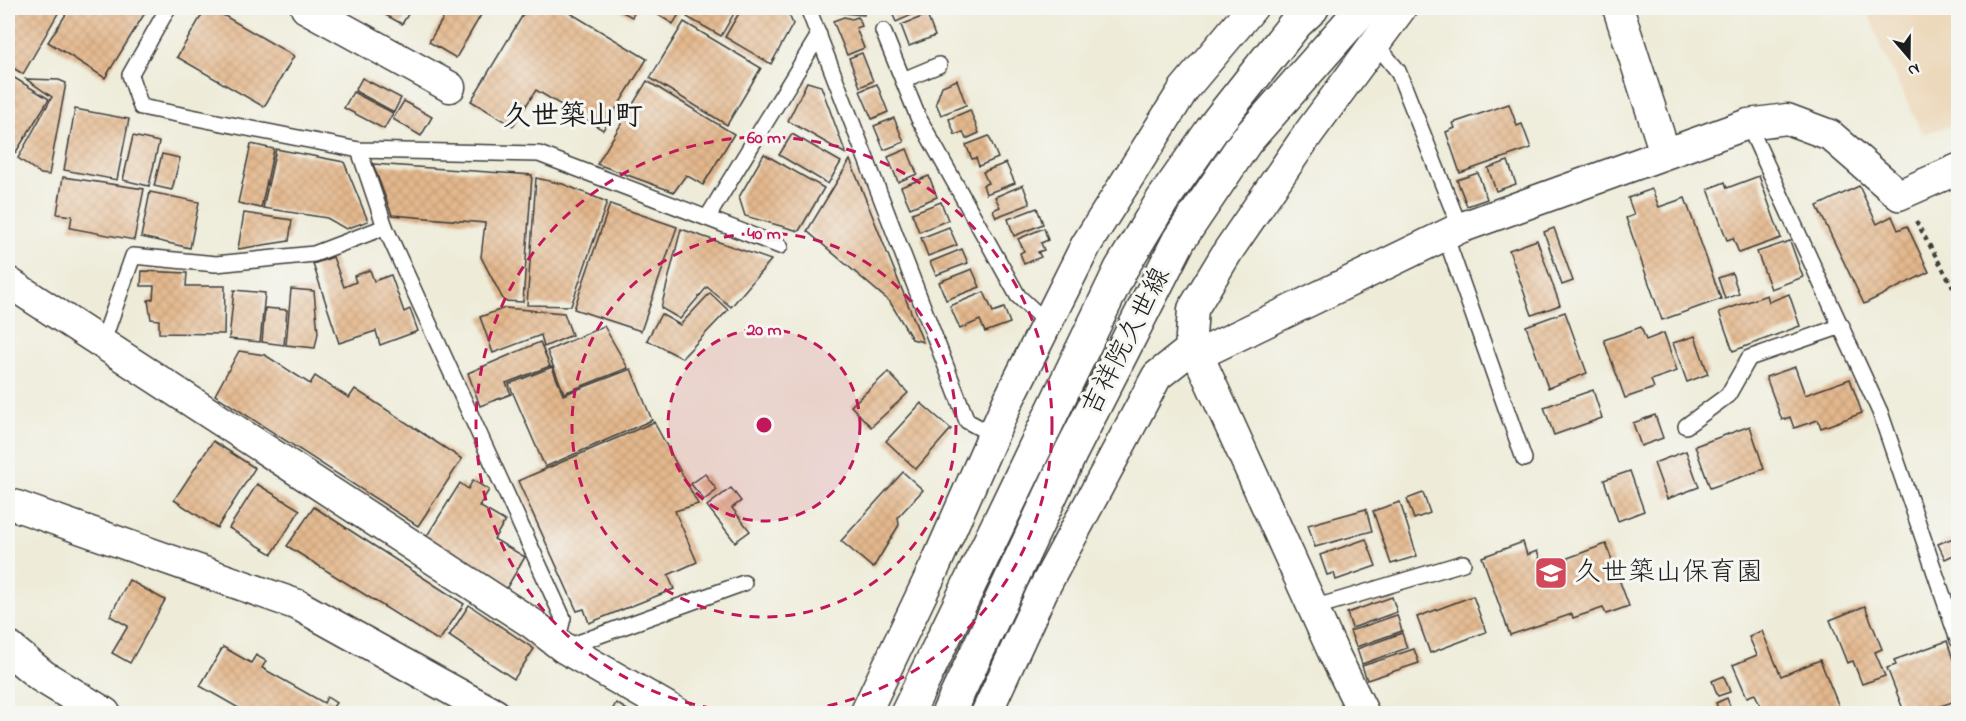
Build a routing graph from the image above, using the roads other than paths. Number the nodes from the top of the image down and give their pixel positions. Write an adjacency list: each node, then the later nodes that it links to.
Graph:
1 (168, 8): 16 (lane)
2 (306, 8): 14 (street)
3 (807, 8): 10 (lane)
4 (1252, 8): 24 (street)
5 (1312, 8): 42 (street, 吉祥院久世線)
6 (1363, 8): 43 (street, 吉祥院久世線)
7 (1401, 8): 11 (street)
8 (1618, 8): 17 (street)
9 (883, 31): 13 (lane)
10 (819, 35): 19 (lane); 29 (lane)
11 (1376, 44): 21 (lane); 27 (street)
12 (939, 65): 13 (lane)
13 (903, 80): 24 (lane)
14 (450, 87)
15 (1748, 123): 17 (street); 18 (street); 25 (lane)
16 (359, 150): 19 (lane); 20 (lane)
17 (1665, 153): 21 (street)
18 (1959, 169)
19 (707, 218): 22 (lane)
20 (385, 227): 26 (lane); 36 (lane)
21 (1452, 231): 27 (street); 30 (lane)
22 (780, 246)
23 (8, 282): 26 (street)
24 (1047, 323): 29 (street)
25 (1842, 326): 28 (lane); 35 (lane)
26 (102, 344): 36 (street)
27 (1194, 353): 34 (street); 44 (street)
28 (1686, 426)
29 (993, 435): 41 (street)
30 (1524, 459)
31 (8, 503): 39 (street)
32 (1463, 563): 34 (lane)
33 (744, 583): 36 (lane)
34 (1313, 608): 45 (street)
35 (1959, 640)
36 (561, 645): 40 (street)
37 (8, 648): 38 (street)
38 (104, 714)
39 (495, 714)
40 (679, 714)
41 (866, 714)
42 (907, 714)
43 (948, 714)
44 (986, 714)
45 (1364, 714)

